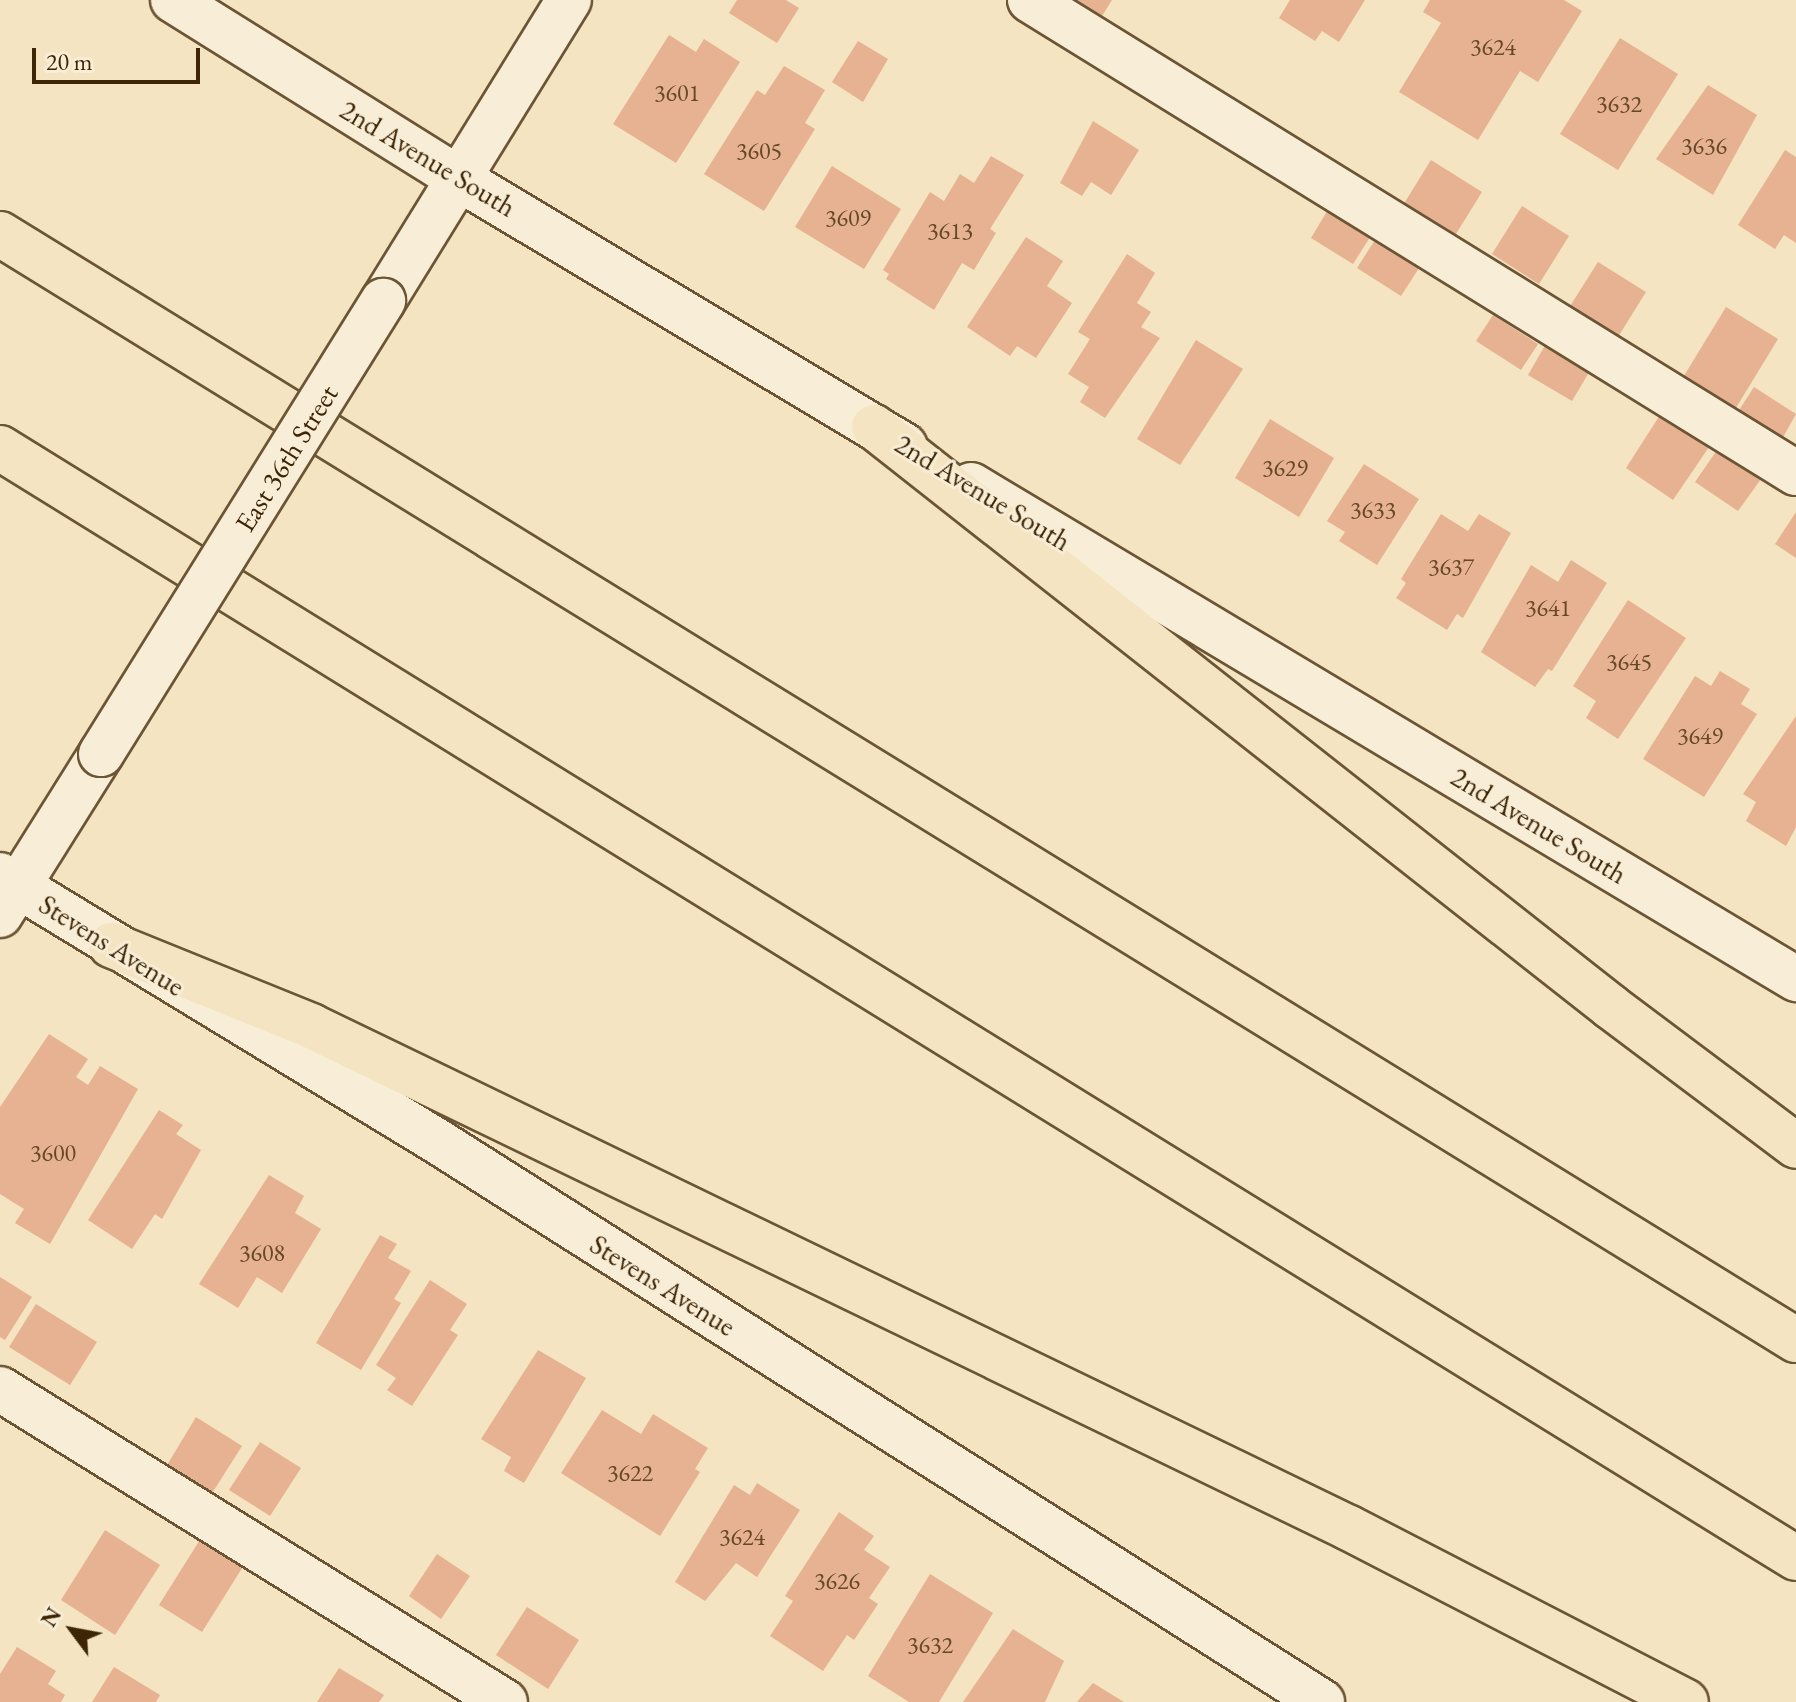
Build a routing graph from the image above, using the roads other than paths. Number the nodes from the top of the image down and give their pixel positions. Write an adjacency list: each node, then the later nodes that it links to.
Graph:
1 (173, 0): 4 (street, 2nd Avenue South)
2 (569, 0): 4 (street, East 36th Street)
3 (1030, 0): 8 (street)
4 (456, 177): 6 (street, 2nd Avenue South); 9 (street, East 36th Street, bridge)
5 (0, 234): 13 (highway)
6 (874, 427): 11 (street, 2nd Avenue South); 12 (highway)
7 (0, 448): 15 (highway)
8 (1796, 473)
9 (6, 892): 10 (street, Stevens Avenue)
10 (111, 945): 17 (street, Stevens Avenue); 18 (highway)
11 (1796, 979)
12 (1796, 1146)
13 (1796, 1340)
14 (0, 1389): 16 (street)
15 (1796, 1558)
16 (505, 1702)
17 (1322, 1702)
18 (1686, 1702)

